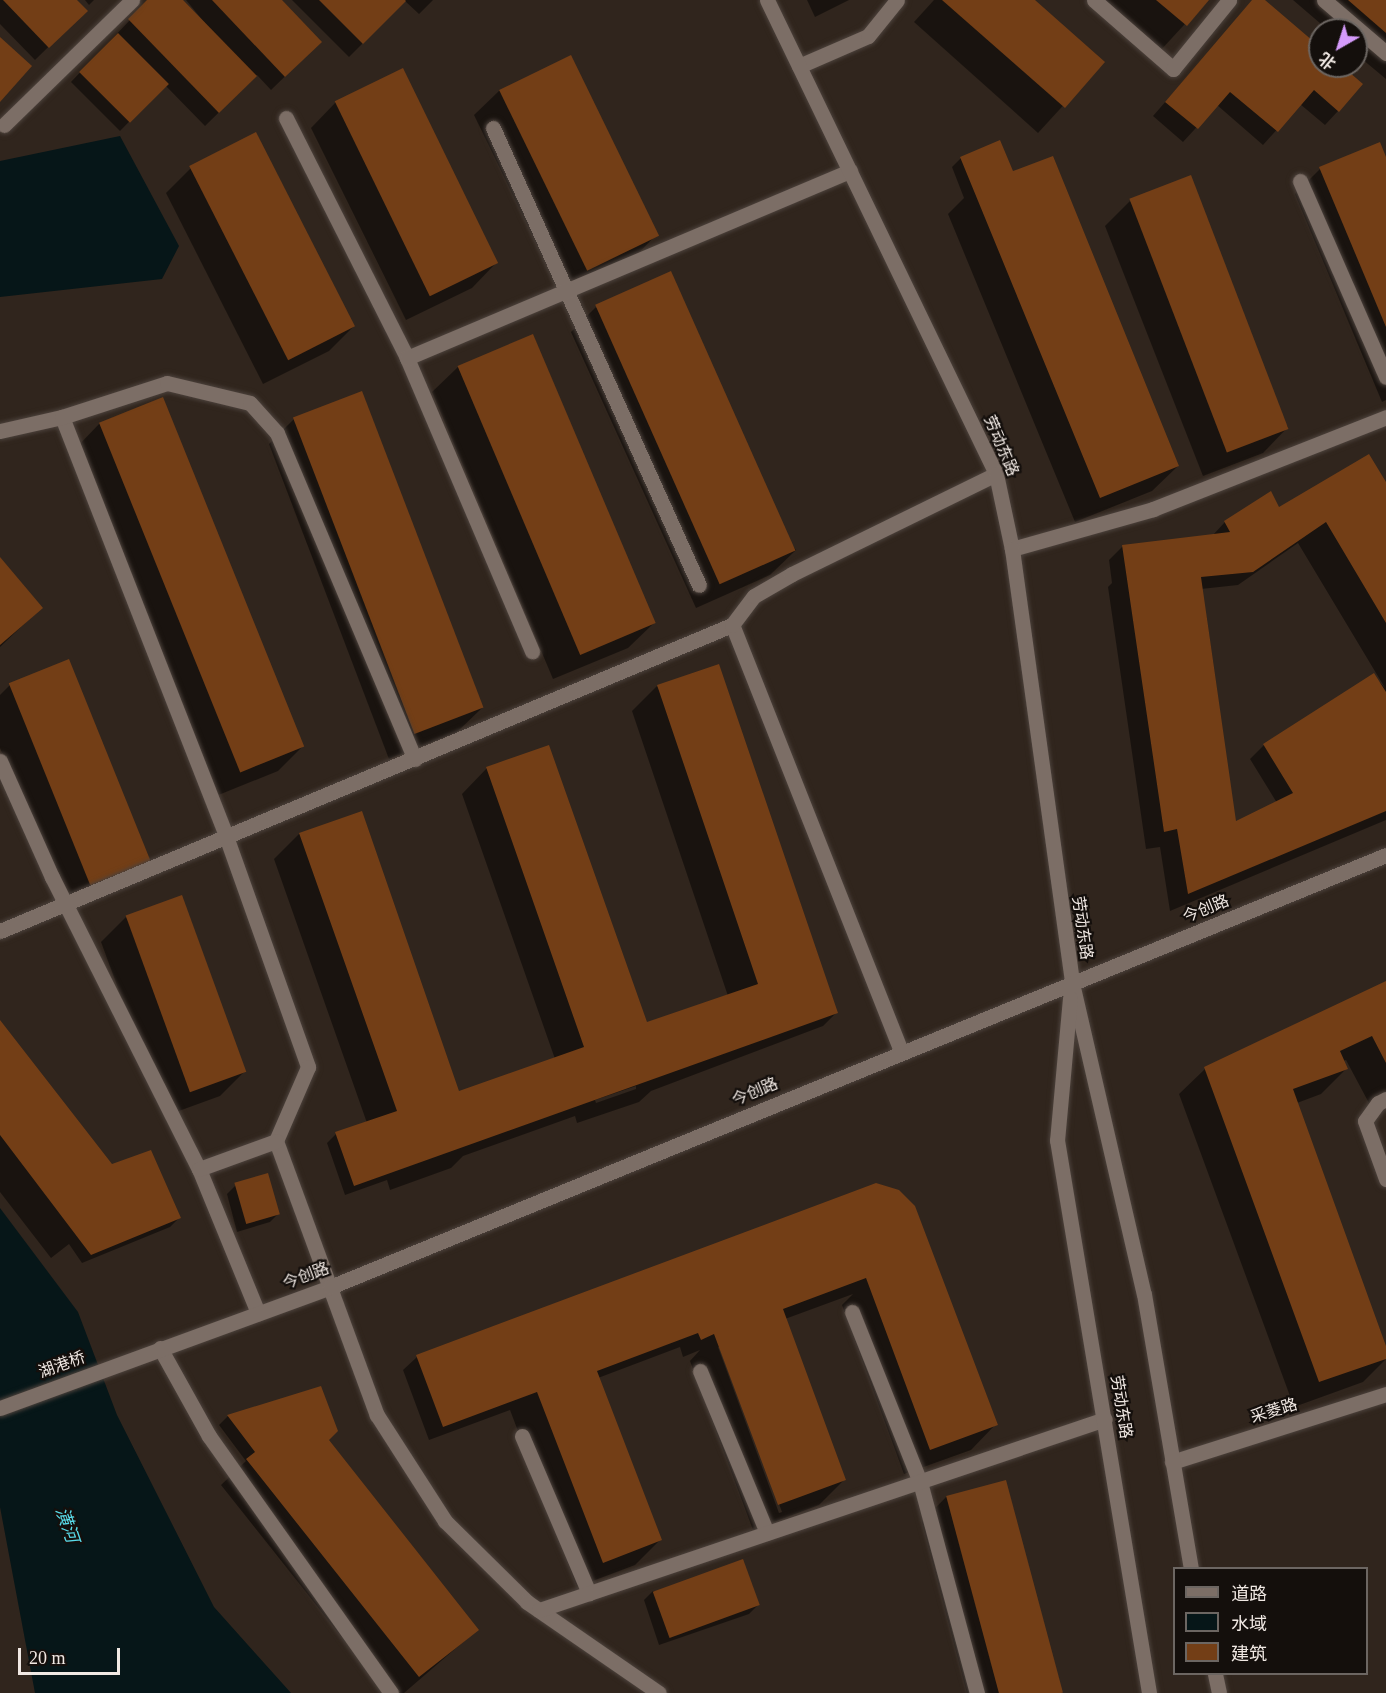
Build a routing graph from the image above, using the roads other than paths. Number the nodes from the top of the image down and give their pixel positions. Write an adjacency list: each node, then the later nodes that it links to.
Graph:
1 (132, 0): 10 (main road)
2 (767, 0): 8 (main road, 劳动东路)
3 (897, 0): 8 (main road)
4 (1094, 0): 5 (main road)
5 (1229, 0)
6 (1324, 0): 7 (main road)
7 (1386, 53)
8 (799, 66): 12 (main road, 劳动东路)
9 (285, 118): 15 (main road)
10 (4, 125)
11 (493, 128): 14 (main road)
12 (850, 171): 14 (main road); 20 (main road, 劳动东路)
13 (1300, 181): 16 (main road)
14 (568, 290): 15 (main road); 22 (main road)
15 (407, 358): 24 (main road)
16 (1386, 377)
17 (62, 417): 19 (main road); 25 (main road); 27 (main road)
18 (1386, 417): 21 (main road)
19 (0, 431)
20 (996, 474): 21 (main road, 劳动东路); 23 (main road)
21 (1012, 549): 31 (main road, 劳动东路)
22 (699, 585)
23 (732, 625): 25 (main road); 32 (main road)
24 (532, 651)
25 (415, 759): 27 (main road)
26 (0, 761): 29 (main road)
27 (227, 838): 29 (main road); 34 (main road)
28 (1386, 855): 31 (main road, 今创路)
29 (66, 905): 30 (main road); 35 (main road)
30 (0, 931)
31 (1072, 983): 32 (main road, 今创路); 45 (main road, 劳动东路); 47 (main road, 劳动东路)
32 (901, 1051): 37 (main road, 今创路)
33 (1386, 1099): 36 (main road)
34 (276, 1141): 35 (main road); 37 (main road)
35 (199, 1169): 39 (main road)
36 (1386, 1179)
37 (330, 1287): 39 (main road, 今创路); 52 (main road)
38 (852, 1312): 48 (main road)
39 (258, 1313): 40 (main road, 今创路)
40 (159, 1348): 41 (main road, 今创路); 54 (main road)
41 (137, 1357): 44 (main road, 湖港桥)
42 (700, 1371): 49 (main road)
43 (1386, 1394): 47 (main road, 采菱路)
44 (0, 1408)
45 (1105, 1419): 48 (main road); 57 (main road, 劳动东路)
46 (522, 1436): 51 (main road)
47 (1172, 1462): 50 (main road, 劳动东路)
48 (920, 1482): 49 (main road); 56 (main road)
49 (767, 1533): 51 (main road)
50 (1191, 1567)
51 (589, 1593): 52 (main road)
52 (539, 1610): 55 (main road)
53 (1215, 1675): 58 (main road)
54 (391, 1693)
55 (659, 1693)
56 (977, 1693)
57 (1149, 1693)
58 (1220, 1693)

